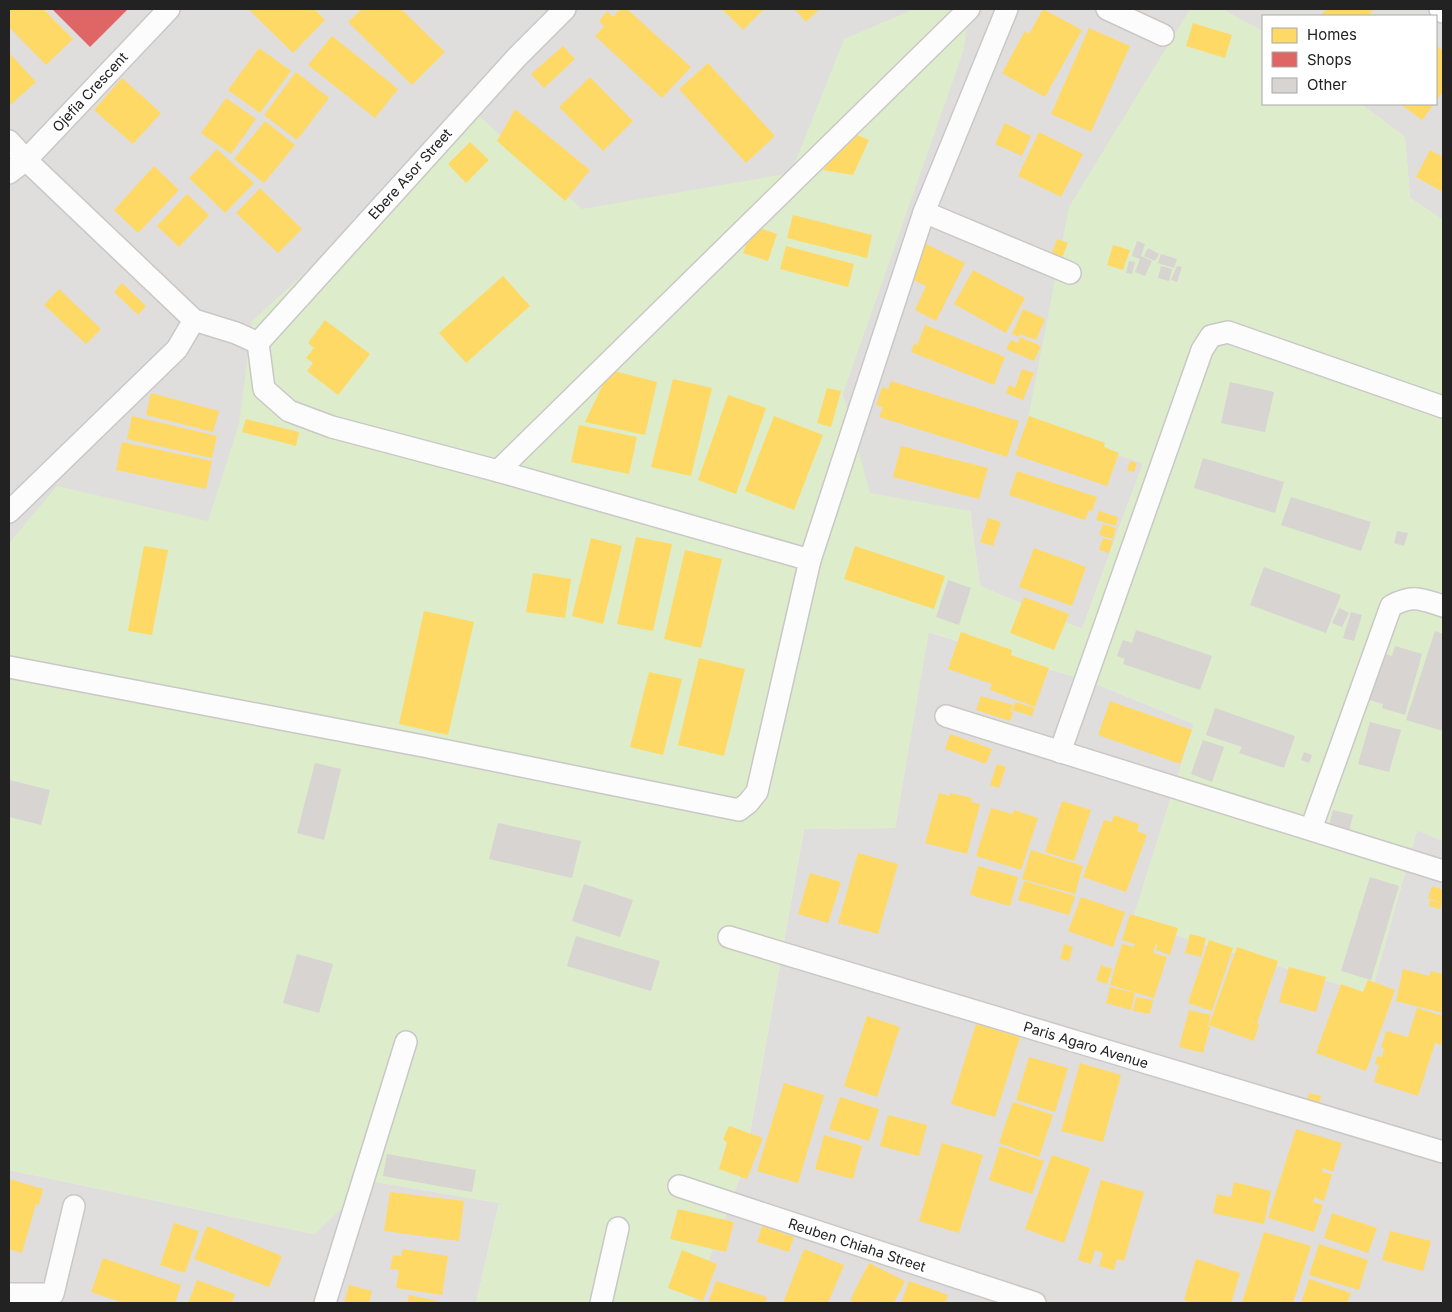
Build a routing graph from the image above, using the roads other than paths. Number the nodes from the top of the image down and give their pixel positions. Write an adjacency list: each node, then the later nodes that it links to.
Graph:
1 (169, 9): 10 (street, Ojefia Crescent)
2 (566, 9): 15 (street, Ebere Asor Street)
3 (969, 9): 17 (street)
4 (1007, 9): 12 (street)
5 (1107, 9): 8 (street)
6 (1440, 9): 7 (street)
7 (1443, 12)
8 (1163, 35)
9 (9, 140): 10 (street)
10 (26, 160): 11 (street, Ojefia Crescent); 14 (street)
11 (9, 173)
12 (924, 212): 13 (street); 19 (street)
13 (1070, 273)
14 (194, 320): 15 (street); 18 (street)
15 (258, 343): 17 (street)
16 (1443, 407): 23 (street)
17 (498, 470): 19 (street)
18 (9, 512)
19 (810, 560): 21 (street)
20 (1443, 606): 24 (street)
21 (9, 667)
22 (946, 716): 23 (street)
23 (1060, 752): 24 (street)
24 (1311, 829): 25 (street)
25 (1443, 871)
26 (729, 937): 28 (street, Paris Agaro Avenue)
27 (406, 1042): 34 (street)
28 (1443, 1152)
29 (679, 1186): 36 (street, Reuben Chiaha Street)
30 (74, 1206): 33 (street)
31 (618, 1228): 35 (street)
32 (9, 1294): 33 (street)
33 (51, 1298)
34 (325, 1303)
35 (600, 1303)
36 (1035, 1303)

